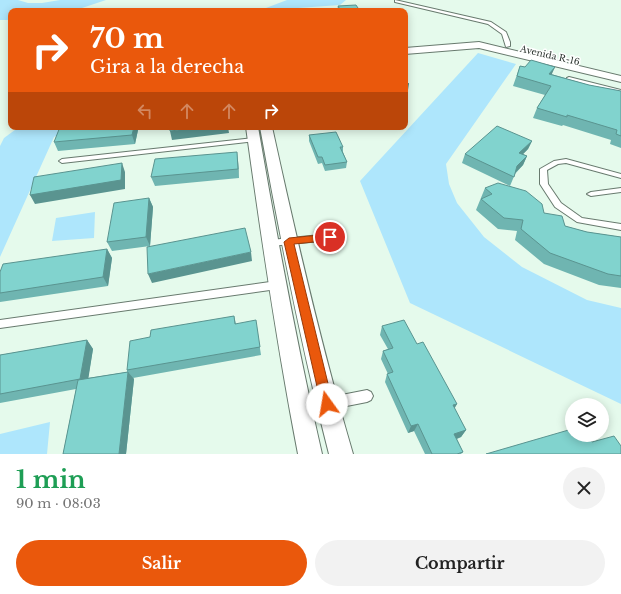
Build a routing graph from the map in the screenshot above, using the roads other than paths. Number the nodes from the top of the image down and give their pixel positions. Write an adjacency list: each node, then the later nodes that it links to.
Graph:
1 (396, 1): 4 (lane)
2 (478, 43): 3 (street); 4 (street, Avenida R-16); 5 (street); 8 (street, Avenida R-16)
3 (408, 46)
4 (508, 46): 6 (street, Avenida R-16)
5 (408, 52)
6 (621, 72)
7 (569, 79): 9 (lane)
8 (621, 79)
9 (621, 92)
10 (257, 131): 11 (lane); 15 (street)
11 (62, 161)
12 (621, 176): 16 (lane)
13 (621, 190): 14 (lane)
14 (591, 194)
15 (272, 198): 18 (street); 19 (street)
16 (621, 226)
17 (330, 237): 18 (lane)
18 (289, 242): 19 (lane); 23 (street)
19 (271, 243): 20 (street)
20 (277, 285): 21 (lane); 24 (street)
21 (0, 324)
22 (367, 396): 23 (lane)
23 (327, 404): 24 (lane); 26 (street)
24 (300, 409): 25 (street)
25 (310, 454)
26 (341, 454)

